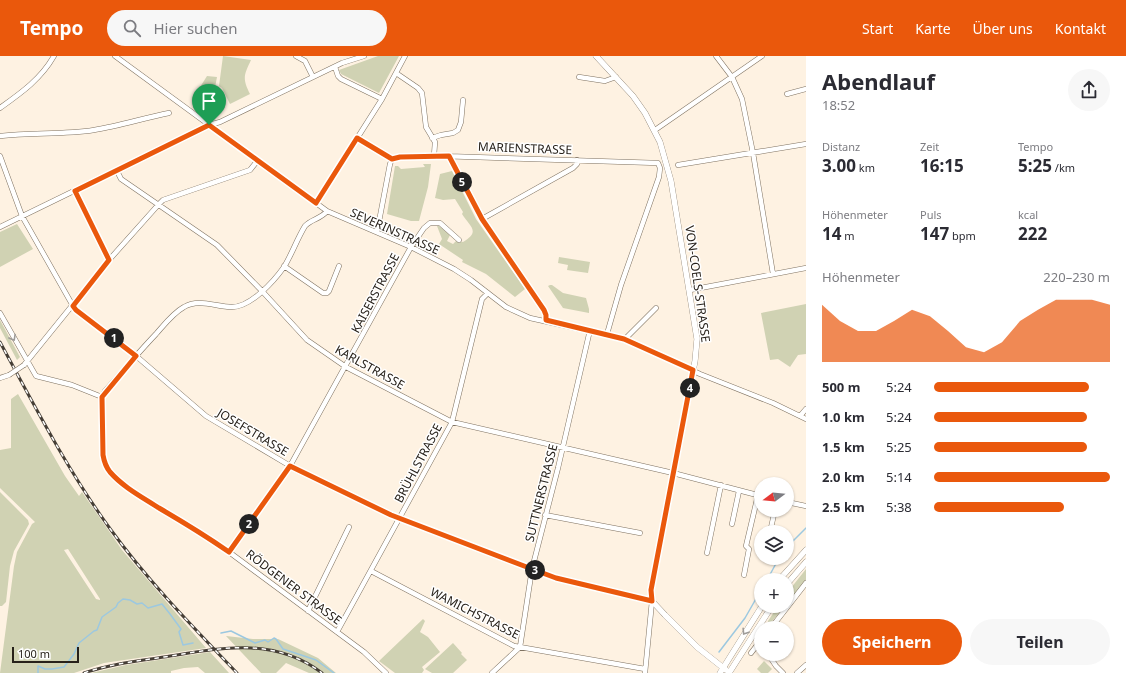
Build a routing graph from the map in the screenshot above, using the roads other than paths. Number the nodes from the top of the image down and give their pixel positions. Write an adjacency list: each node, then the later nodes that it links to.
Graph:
1 (54, 56): 19 (street)
2 (115, 56): 21 (street, SEVERINSTRASSE)
3 (296, 56): 12 (street)
4 (364, 56): 9 (street)
5 (405, 56): 10 (street)
6 (596, 56): 11 (main road, VON-COELS-STRASSE)
7 (716, 56): 14 (street)
8 (762, 56): 14 (street)
9 (335, 67): 12 (street); 17 (street)
10 (396, 73): 17 (street); 25 (street)
11 (616, 76): 13 (street); 22 (main road, VON-COELS-STRASSE)
12 (313, 77): 21 (street)
13 (580, 77)
14 (732, 77): 22 (street); 27 (street)
15 (806, 89): 16 (street)
16 (787, 94)
17 (382, 99): 24 (street)
18 (462, 100): 25 (street)
19 (0, 108)
20 (169, 112): 23 (street)
21 (209, 125): 32 (street, SEVERINSTRASSE); 35 (street)
22 (654, 130): 51 (main road, VON-COELS-STRASSE)
23 (0, 136)
24 (357, 138): 31 (street); 37 (street)
25 (432, 138): 29 (street)
26 (806, 144): 27 (street)
27 (752, 153): 34 (street); 50 (street)
28 (0, 156): 40 (street, JOSEFSTRASSE)
29 (434, 156): 30 (street, MARIENSTRASSE); 31 (street, MARIENSTRASSE)
30 (449, 156): 33 (street, MARIENSTRASSE); 41 (street)
31 (392, 159): 43 (street)
32 (258, 160): 37 (street, SEVERINSTRASSE); 38 (street)
33 (577, 160): 41 (street); 59 (street, MARIENSTRASSE)
34 (678, 165)
35 (117, 171): 36 (street); 38 (street, KARLSTRASSE)
36 (75, 191): 40 (street); 46 (street)
37 (316, 203): 39 (street, SEVERINSTRASSE)
38 (159, 204): 46 (street); 52 (street, KARLSTRASSE)
39 (328, 212): 43 (street, SEVERINSTRASSE); 47 (street)
40 (22, 216): 42 (street); 54 (street, JOSEFSTRASSE)
41 (482, 219): 57 (street)
42 (0, 227)
43 (377, 232): 45 (street, SEVERINSTRASSE)
44 (459, 240): 45 (street, KAISERSTRASSE)
45 (411, 247): 53 (street, SEVERINSTRASSE); 63 (street, KAISERSTRASSE)
46 (109, 260): 54 (street)
47 (284, 266): 48 (street); 52 (street)
48 (339, 266)
49 (806, 268): 50 (street)
50 (773, 274): 51 (street)
51 (690, 290): 64 (main road, VON-COELS-STRASSE)
52 (262, 291): 61 (street); 63 (street, KARLSTRASSE)
53 (488, 293): 57 (street, SEVERINSTRASSE); 70 (street, BRÜHLSTRASSE)
54 (73, 306): 61 (street, JOSEFSTRASSE); 62 (street)
55 (656, 308): 60 (street)
56 (0, 313): 62 (street, one-way to 62)
57 (546, 320): 58 (street, SEVERINSTRASSE)
58 (590, 330): 59 (street, SEVERINSTRASSE); 71 (street, SUTTNERSTRASSE)
59 (607, 334): 60 (street, SEVERINSTRASSE)
60 (624, 339): 64 (street, SEVERINSTRASSE)
61 (136, 356): 66 (street); 72 (street, JOSEFSTRASSE)
62 (26, 364): 65 (street, bridge); 66 (street)
63 (346, 367): 70 (street, KARLSTRASSE); 72 (street, KAISERSTRASSE)
64 (693, 370): 68 (street, SEVERINSTRASSE); 73 (main road, VON-COELS-STRASSE)
65 (0, 378)
66 (102, 397): 86 (street, RÖDGENER STRASSE)
67 (806, 409): 68 (street)
68 (800, 416): 69 (street, SEVERINSTRASSE)
69 (806, 419)
70 (452, 422): 71 (street, KARLSTRASSE); 81 (street, BRÜHLSTRASSE)
71 (562, 448): 73 (street, KARLSTRASSE); 79 (street, SUTTNERSTRASSE)
72 (290, 466): 81 (street, JOSEFSTRASSE); 86 (street, KAISERSTRASSE)
73 (673, 473): 74 (street, KARLSTRASSE); 95 (main road, VON-COELS-STRASSE)
74 (721, 485): 75 (street, KARLSTRASSE); 87 (street)
75 (739, 490): 76 (street, KARLSTRASSE); 82 (street)
76 (754, 494)
77 (794, 503): 78 (street)
78 (806, 506)
79 (545, 515): 84 (street); 89 (street, SUTTNERSTRASSE)
80 (754, 517): 92 (street)
81 (400, 519): 89 (street, JOSEFSTRASSE); 90 (street, BRÜHLSTRASSE)
82 (732, 524)
83 (349, 527): 96 (street)
84 (640, 533)
85 (806, 550): 91 (main road)
86 (229, 552): 96 (street, RÖDGENER STRASSE)
87 (707, 553)
88 (806, 562): 93 (main road)
89 (532, 569): 95 (street, JOSEFSTRASSE); 101 (street, SUTTNERSTRASSE)
90 (371, 571): 100 (street, BRÜHLSTRASSE); 101 (street, WAMICHSTRASSE)
91 (785, 573)
92 (744, 574)
93 (794, 576)
94 (806, 583): 99 (street)
95 (652, 601): 106 (street); 107 (main road)
96 (308, 611): 100 (street, RÖDGENER STRASSE)
97 (758, 613): 107 (main road, one-way to 107)
98 (767, 613): 107 (main road)
99 (776, 621)
100 (337, 632): 108 (street, RÖDGENER STRASSE)
101 (520, 648): 106 (street, WAMICHSTRASSE); 109 (street)
102 (754, 651): 103 (street)
103 (751, 653)
104 (773, 661): 111 (street)
105 (806, 665): 112 (street)
106 (645, 671)
107 (728, 671): 110 (main road)
108 (386, 673)
109 (492, 673)
110 (720, 673)
111 (783, 673)
112 (797, 673)

